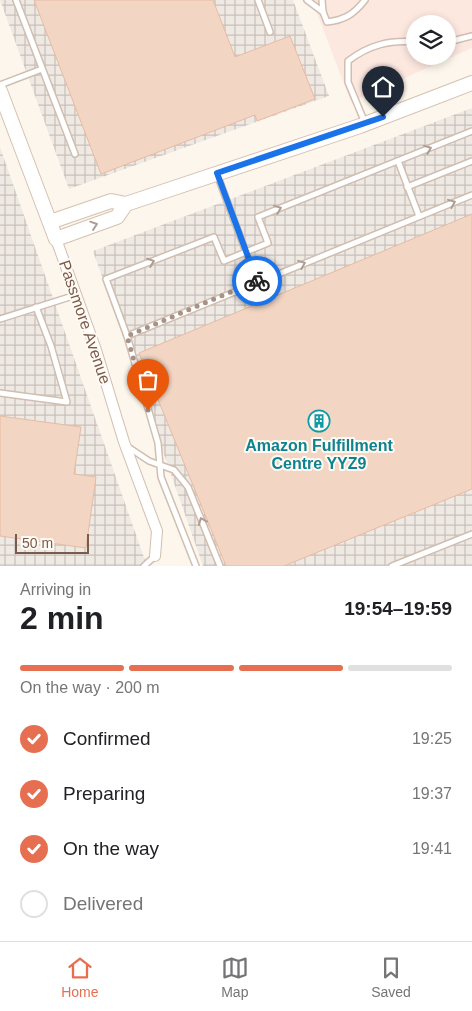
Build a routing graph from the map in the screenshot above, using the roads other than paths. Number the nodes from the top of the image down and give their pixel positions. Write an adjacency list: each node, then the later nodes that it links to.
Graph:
1 (16, 0): 11 (lane)
2 (258, 0): 7 (lane)
3 (307, 0): 6 (lane)
4 (322, 0): 6 (lane)
5 (364, 0): 6 (lane)
6 (322, 12)
7 (270, 32)
8 (472, 36): 9 (lane)
9 (456, 40)
10 (406, 41): 15 (lane)
11 (42, 69): 13 (lane); 17 (lane)
12 (472, 83): 15 (main road)
13 (0, 85)
14 (0, 91): 25 (main road, Passmore Avenue)
15 (365, 124): 20 (main road)
16 (472, 131): 18 (lane, one-way to 16)
17 (75, 154)
18 (398, 161): 21 (lane); 27 (lane, one-way to 18)
19 (472, 161): 21 (lane)
20 (217, 173): 23 (main road); 27 (lane)
21 (407, 187): 24 (lane)
22 (472, 195): 24 (lane, one-way to 22)
23 (126, 204): 25 (main road); 26 (main road, one-way to 23)
24 (419, 216): 28 (lane, one-way to 24)
25 (50, 222): 26 (main road, Passmore Avenue)
26 (56, 239): 29 (street, Passmore Avenue)
27 (246, 252): 28 (lane); 32 (lane, one-way to 27)
28 (257, 282): 32 (lane)
29 (76, 295): 30 (lane); 34 (street, Passmore Avenue)
30 (36, 307): 31 (lane); 33 (lane)
31 (0, 319)
32 (127, 336): 35 (lane)
33 (0, 393)
34 (126, 446): 35 (lane); 37 (street, Passmore Avenue)
35 (161, 464): 39 (lane); 40 (lane, one-way to 35)
36 (472, 534): 41 (lane)
37 (155, 556): 38 (lane)
38 (144, 566)
39 (196, 566)
40 (220, 566)
41 (392, 566)

